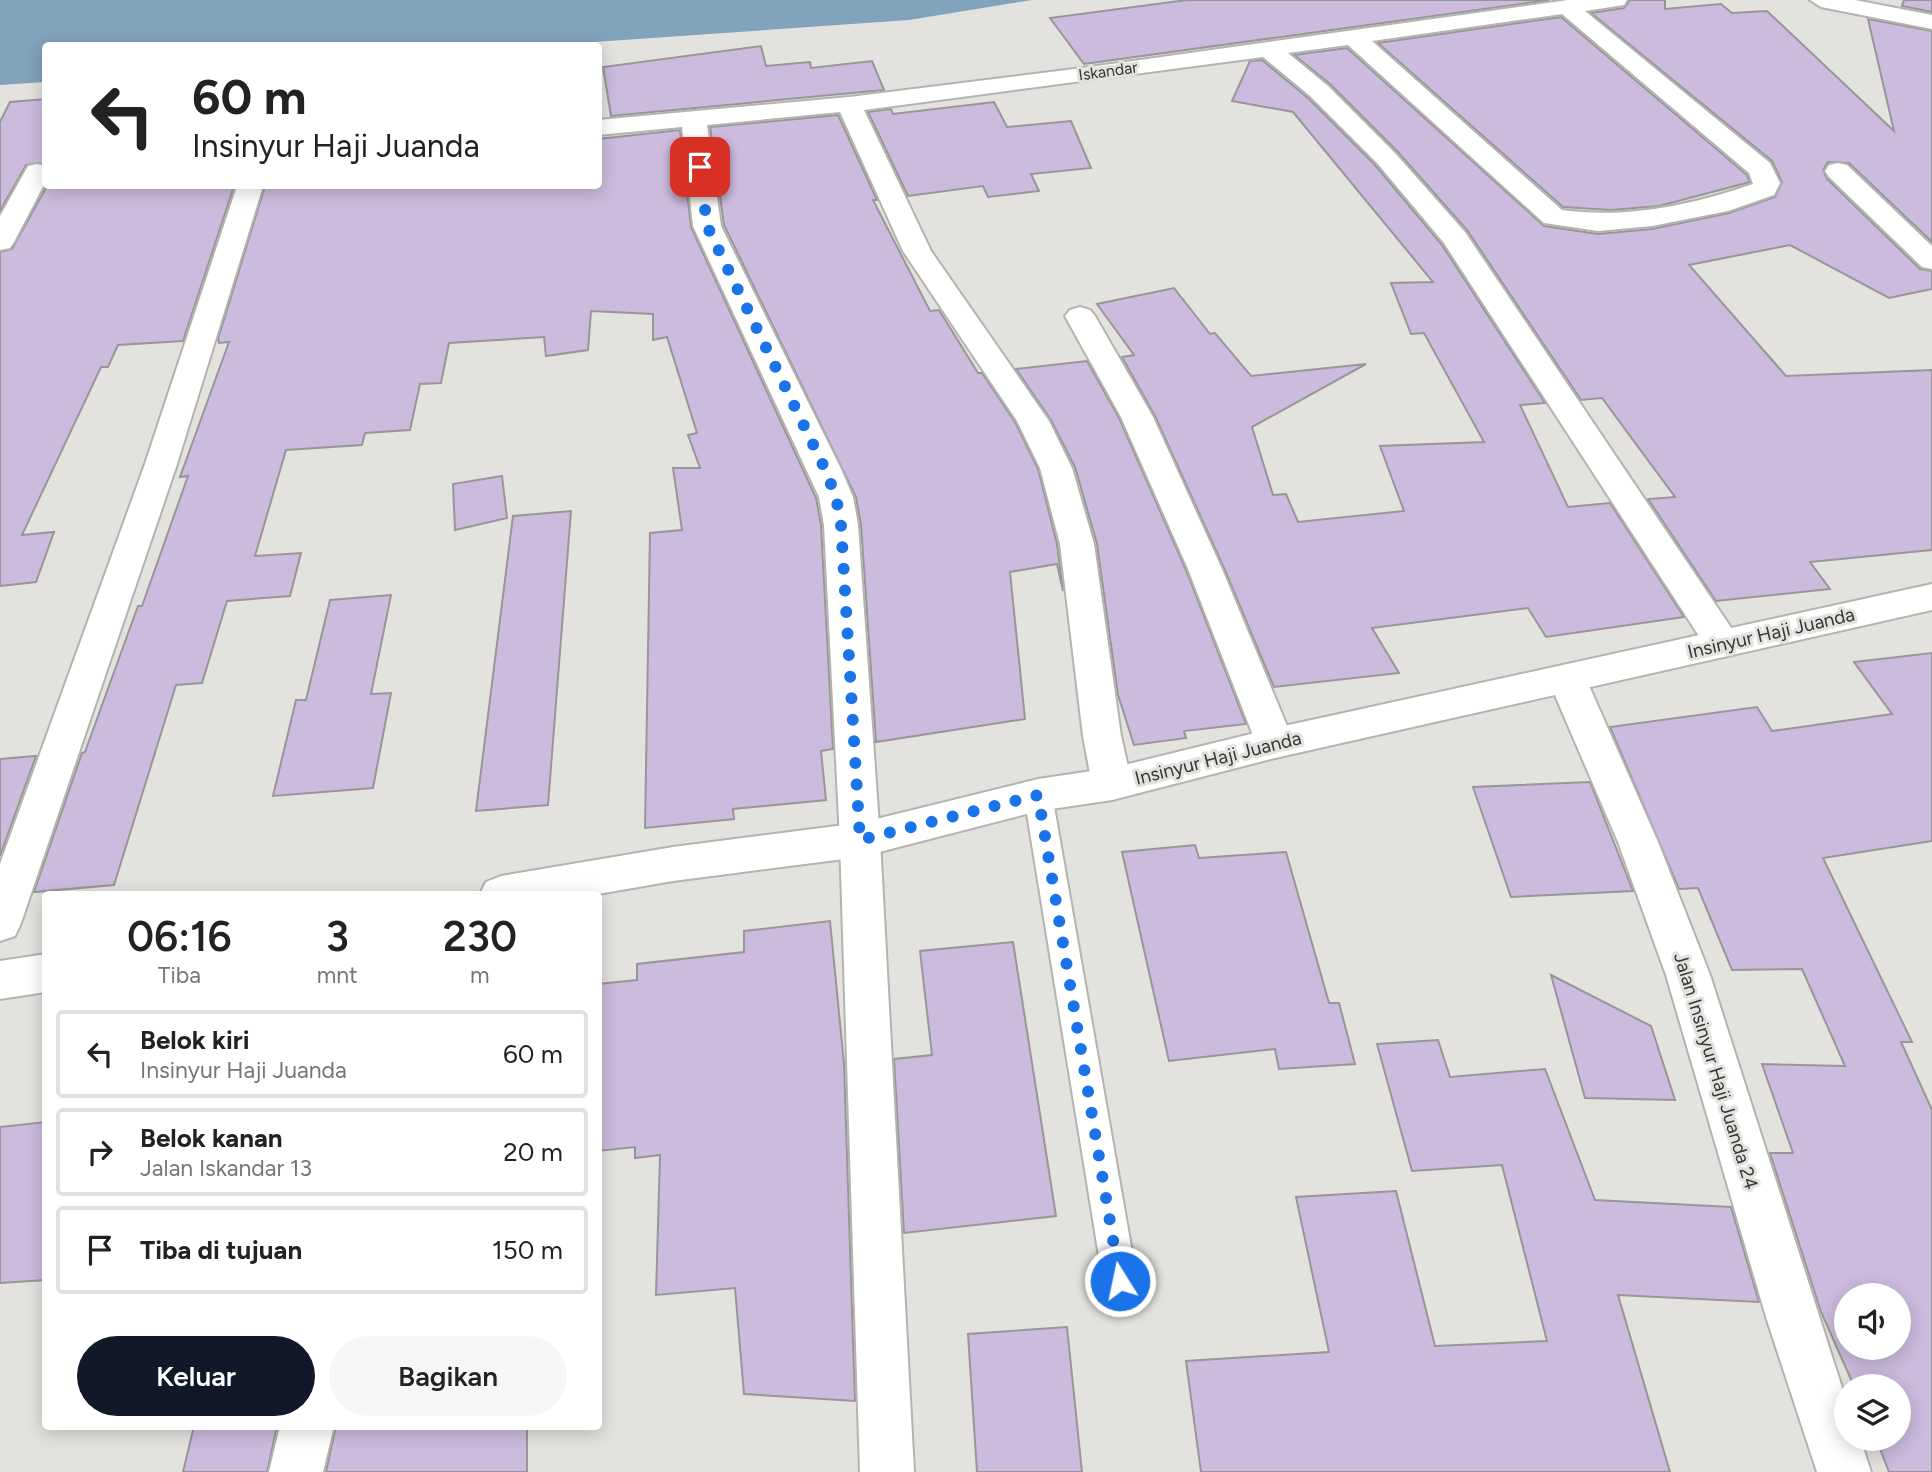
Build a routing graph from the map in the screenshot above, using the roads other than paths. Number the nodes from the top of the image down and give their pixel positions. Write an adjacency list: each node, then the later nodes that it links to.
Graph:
1 (1616, 0): 3 (street, Iskandar)
2 (1821, 0): 4 (street)
3 (1568, 8): 5 (street, Iskandar); 5 (street)
4 (1932, 22)
5 (1354, 38): 6 (street, Iskandar)
6 (1267, 48): 7 (street, Iskandar); 17 (street)
7 (849, 104): 8 (street, Iskandar); 20 (street)
8 (694, 120): 9 (street, Iskandar); 22 (street)
9 (602, 128)
10 (1838, 171): 14 (street)
11 (32, 172): 13 (street)
12 (249, 189): 24 (street)
13 (0, 242)
14 (1932, 261)
15 (1080, 316): 19 (street)
16 (1932, 597): 17 (street, Insinyur Haji Juanda)
17 (1723, 644): 18 (street, Insinyur Haji Juanda)
18 (1567, 679): 19 (street, Insinyur Haji Juanda); 31 (street, Jalan Insinyur Haji Juanda 24)
19 (1275, 743): 20 (street, Insinyur Haji Juanda)
20 (1112, 784): 21 (street, Insinyur Haji Juanda)
21 (1038, 795): 22 (street, Insinyur Haji Juanda); 27 (lane)
22 (860, 840): 23 (street, Insinyur Haji Juanda); 30 (street)
23 (518, 891)
24 (0, 923)
25 (42, 974): 26 (street)
26 (0, 981)
27 (1120, 1281)
28 (306, 1430): 29 (street)
29 (296, 1472)
30 (887, 1472)
31 (1844, 1472)

